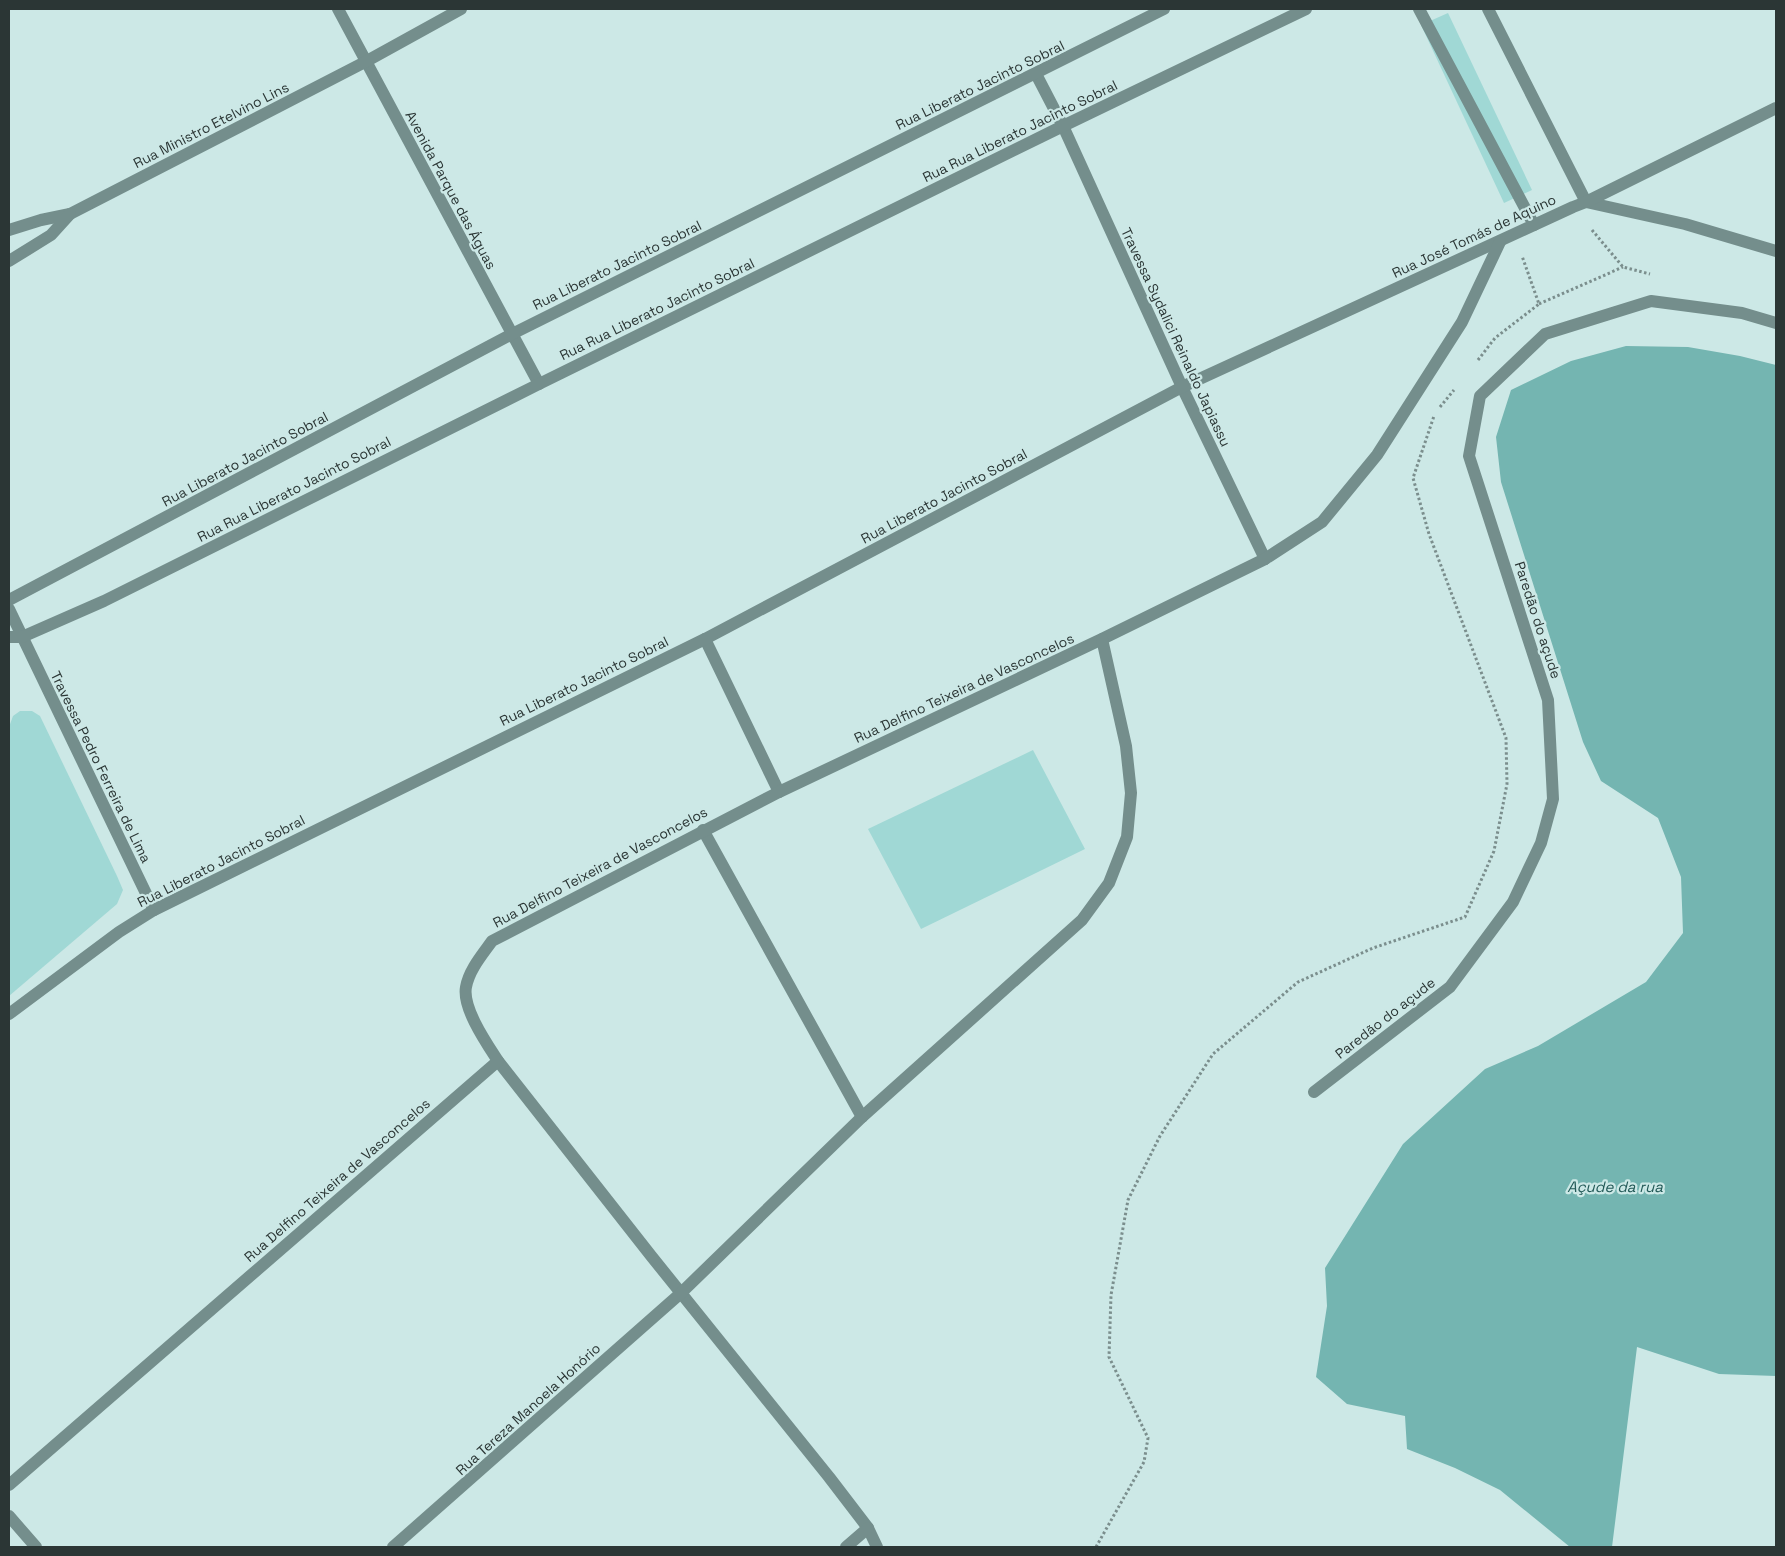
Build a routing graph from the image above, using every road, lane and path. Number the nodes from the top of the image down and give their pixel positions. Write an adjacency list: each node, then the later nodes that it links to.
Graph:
1 (338, 9): 7 (street, Avenida Parque das Águas)
2 (462, 9): 7 (street, Rua Ministro Etelvino Lins)
3 (1164, 9): 8 (street, Rua Liberato Jacinto Sobral)
4 (1306, 9): 10 (street, Rua Rua Liberato Jacinto Sobral)
5 (1419, 9): 14 (street)
6 (1488, 9): 11 (street)
7 (366, 62): 13 (street, Rua Ministro Etelvino Lins); 24 (street, Avenida Parque das Águas)
8 (1036, 74): 10 (street, Travessa Sydalici Reinaldo Japiassu); 24 (street, Rua Liberato Jacinto Sobral)
9 (1776, 108): 11 (street, Rua José Tomás de Aquino)
10 (1063, 126): 27 (street, Rua Rua Liberato Jacinto Sobral); 28 (street, Travessa Sydalici Reinaldo Japiassu)
11 (1586, 202): 12 (street, Rua José Tomás de Aquino); 18 (street)
12 (1573, 206): 14 (street, Rua José Tomás de Aquino); 20 (path)
13 (70, 214): 15 (street, Rua Ministro Etelvino Lins); 19 (street, Rua Ministro Etelvino Lins)
14 (1534, 225): 16 (street, Rua José Tomás de Aquino)
15 (9, 230)
16 (1514, 235): 17 (street, Rua José Tomás de Aquino); 22 (path)
17 (1500, 242): 28 (street, Rua José Tomás de Aquino); 29 (street, Rua Delfino Teixeira de Vasconcelos)
18 (1776, 251)
19 (9, 261)
20 (1623, 267): 21 (path); 22 (path)
21 (1652, 275)
22 (1539, 304): 25 (path)
23 (1776, 324): 40 (street, Paredão do açude)
24 (512, 334): 27 (street, Avenida Parque das Águas); 30 (street, Rua Liberato Jacinto Sobral)
25 (1478, 361)
26 (1459, 383): 50 (path)
27 (539, 384): 32 (street, Rua Rua Liberato Jacinto Sobral)
28 (1182, 387): 29 (street, Travessa Sydalici Reinaldo Japiassu); 33 (street, Rua Liberato Jacinto Sobral)
29 (1265, 559): 34 (street, Rua Delfino Teixeira de Vasconcelos)
30 (9, 600)
31 (9, 609): 32 (street, Travessa Pedro Ferreira de Lima)
32 (15, 637): 37 (street, Travessa Pedro Ferreira de Lima)
33 (705, 639): 35 (street); 37 (street, Rua Liberato Jacinto Sobral)
34 (1102, 639): 35 (street, Rua Delfino Teixeira de Vasconcelos); 41 (street, Rua Tereza Manoela Honório)
35 (779, 792): 36 (street, Rua Delfino Teixeira de Vasconcelos)
36 (703, 830): 39 (street, Rua Delfino Teixeira de Vasconcelos); 41 (street)
37 (154, 910): 38 (street, Rua Liberato Jacinto Sobral)
38 (9, 1014)
39 (498, 1061): 42 (street); 43 (street, Rua Delfino Teixeira de Vasconcelos)
40 (1314, 1092)
41 (862, 1117): 42 (street, Rua Tereza Manoela Honório)
42 (682, 1293): 45 (street); 47 (street, Rua Tereza Manoela Honório)
43 (9, 1485)
44 (9, 1516): 46 (street)
45 (868, 1528): 48 (street); 49 (street)
46 (36, 1547)
47 (393, 1547)
48 (846, 1547)
49 (877, 1547)
50 (1096, 1547)

